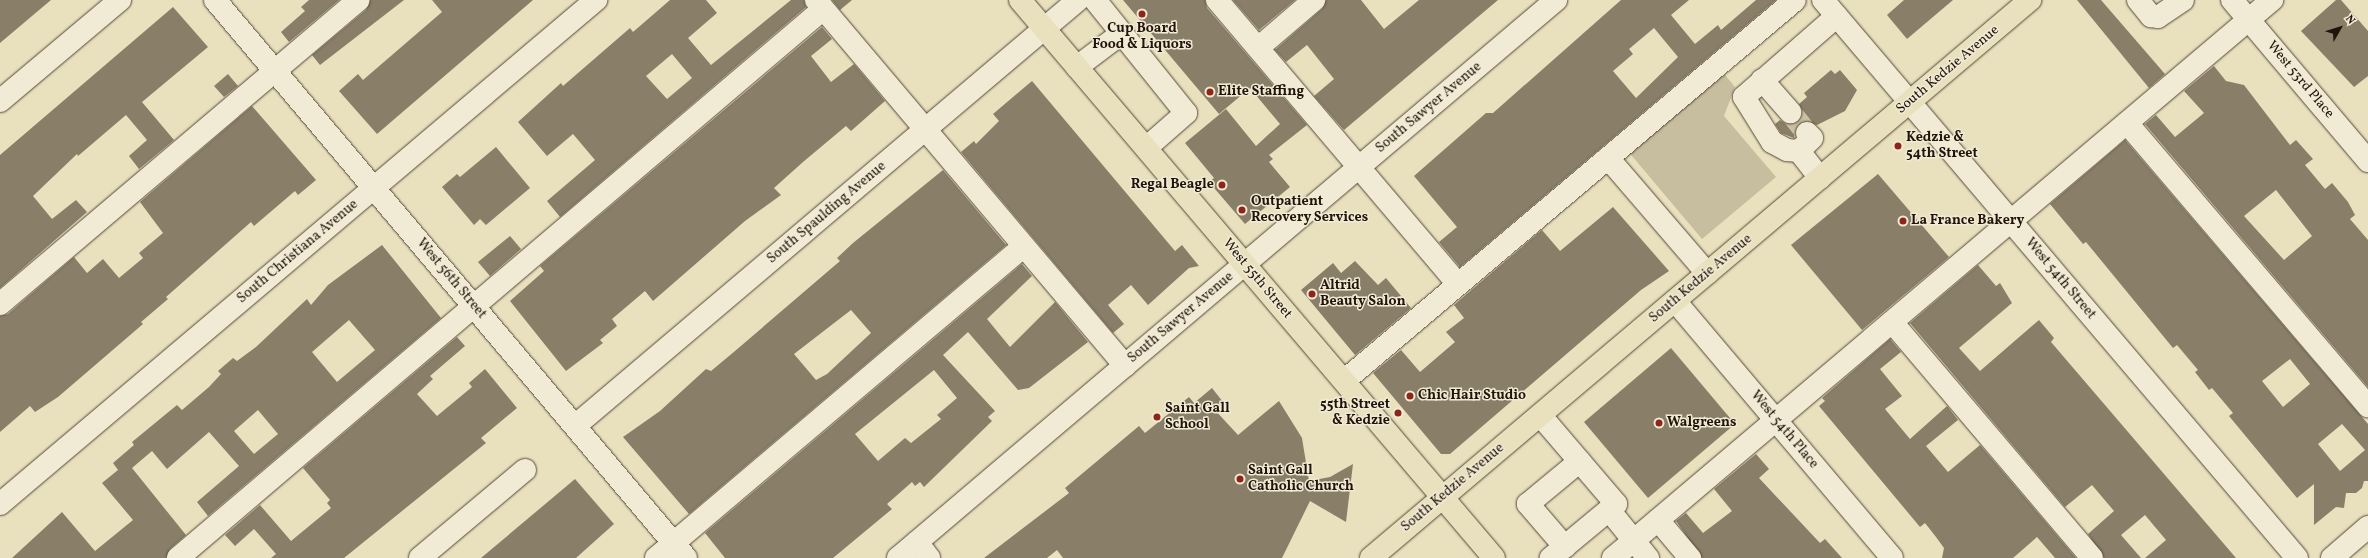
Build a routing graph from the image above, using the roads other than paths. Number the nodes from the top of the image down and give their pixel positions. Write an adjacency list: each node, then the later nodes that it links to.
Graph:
1 (120, 0): 27 (street)
2 (216, 0): 25 (street, West 56th Street)
3 (358, 0): 25 (street)
4 (596, 0): 37 (street, South Christiana Avenue)
5 (1020, 0): 21 (main road, West 55th Street)
6 (1078, 0): 21 (street, South Spaulding Avenue)
7 (1095, 0): 22 (street)
8 (1217, 0): 23 (street)
9 (1314, 0): 23 (street)
10 (1556, 0): 35 (street, South Sawyer Avenue)
11 (1795, 0): 33 (street)
12 (1824, 0): 19 (street, West 54th Street)
13 (2030, 0): 28 (main road, South Kedzie Avenue)
14 (2138, 0): 15 (street)
15 (2183, 0)
16 (2232, 0): 20 (street, West 53rd Place)
17 (2272, 0): 20 (street)
18 (819, 4): 31 (street); 45 (street)
19 (1837, 16): 26 (street); 28 (street, West 54th Street)
20 (2249, 20): 30 (street); 34 (street, West 53rd Place)
21 (1044, 28): 24 (main road, West 55th Street); 31 (street, South Spaulding Avenue)
22 (1122, 33): 24 (street); 32 (street)
23 (1258, 48): 35 (street)
24 (1077, 67): 32 (main road, West 55th Street)
25 (276, 71): 37 (street, West 56th Street); 44 (street)
26 (1762, 80): 29 (street); 36 (street)
27 (0, 101)
28 (1910, 102): 36 (main road, South Kedzie Avenue); 38 (street, West 54th Street)
29 (1790, 112)
30 (2127, 123): 38 (street); 49 (street)
31 (925, 130): 39 (street); 52 (street, South Spaulding Avenue)
32 (1146, 148): 40 (main road, West 55th Street)
33 (1608, 158): 41 (street); 42 (street)
34 (2368, 161)
35 (1359, 167): 40 (street, South Sawyer Avenue); 42 (street)
36 (1820, 178): 41 (main road, South Kedzie Avenue)
37 (374, 188): 45 (street, West 56th Street); 56 (street, South Christiana Avenue)
38 (2011, 221): 46 (street); 75 (street, West 54th Street)
39 (1024, 246): 47 (street); 62 (street)
40 (1245, 264): 47 (street, South Sawyer Avenue); 48 (main road, West 55th Street)
41 (1707, 273): 43 (main road, South Kedzie Avenue)
42 (1458, 284): 48 (street)
43 (1675, 301): 50 (main road, South Kedzie Avenue); 51 (street, West 54th Place)
44 (0, 304)
45 (475, 308): 52 (street, West 56th Street); 64 (street)
46 (1892, 322): 51 (street); 74 (street)
47 (1125, 366): 61 (street, South Sawyer Avenue)
48 (1344, 381): 55 (main road, West 55th Street)
49 (2368, 406)
50 (1540, 415): 53 (street); 55 (main road, South Kedzie Avenue)
51 (1776, 420): 58 (street); 73 (street, West 54th Place)
52 (575, 426): 62 (street, West 56th Street)
53 (1580, 461): 57 (street); 63 (street)
54 (525, 470): 65 (street)
55 (1443, 498): 68 (main road, South Kedzie Avenue); 69 (main road, West 55th Street)
56 (0, 504)
57 (1609, 510): 60 (street); 63 (street)
58 (1658, 520): 60 (street); 72 (street)
59 (2368, 527): 76 (street)
60 (1634, 540): 70 (street); 71 (street)
61 (923, 550): 67 (street, South Sawyer Avenue)
62 (680, 551): 66 (street)
63 (1558, 552)
64 (178, 558)
65 (420, 558)
66 (656, 558)
67 (898, 558)
68 (1371, 558)
69 (1494, 558)
70 (1613, 558)
71 (1648, 558)
72 (1690, 558)
73 (1892, 558)
74 (2092, 558)
75 (2297, 558)
76 (2332, 558)

